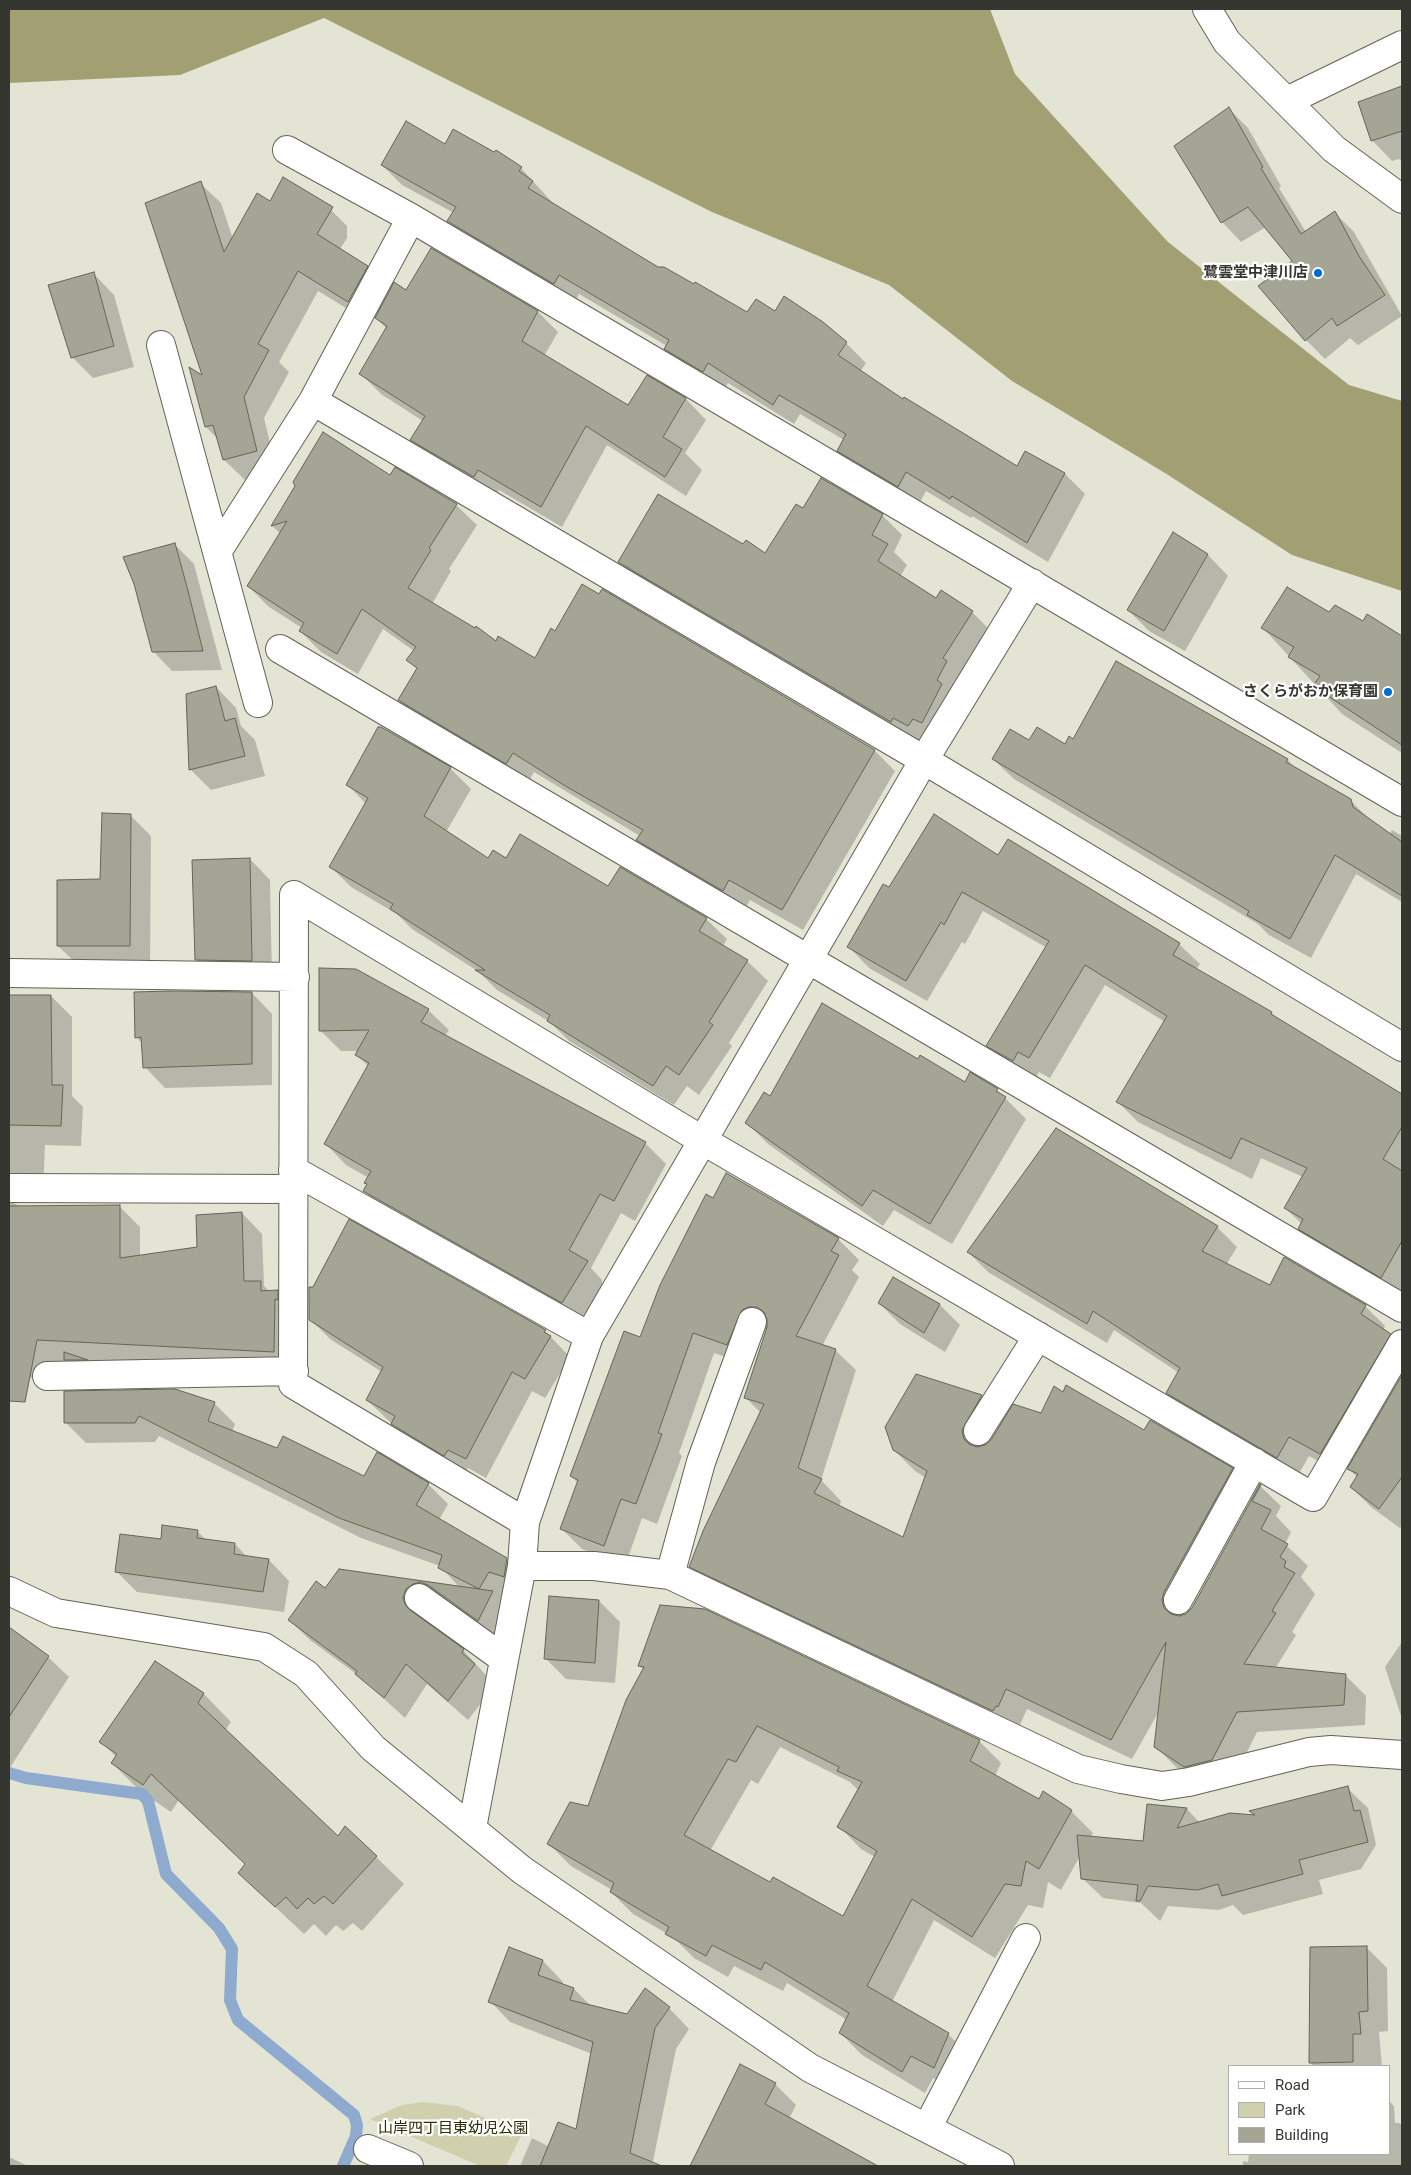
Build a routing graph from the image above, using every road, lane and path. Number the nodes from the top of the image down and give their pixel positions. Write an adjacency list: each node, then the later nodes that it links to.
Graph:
1 (1207, 9): 3 (street)
2 (1402, 45): 3 (street)
3 (1287, 101): 5 (street)
4 (287, 150): 6 (street)
5 (1402, 199)
6 (411, 218): 8 (street); 10 (street)
7 (161, 345): 9 (street)
8 (313, 401): 9 (street); 13 (street)
9 (217, 552): 12 (street)
10 (1032, 583): 13 (street); 14 (street)
11 (280, 649): 15 (street)
12 (258, 703)
13 (924, 760): 15 (street); 18 (street)
14 (1402, 802)
15 (809, 959): 19 (street); 22 (street)
16 (9, 973): 17 (street)
17 (295, 977): 19 (street); 20 (street)
18 (1402, 1046)
19 (702, 1140): 24 (street); 25 (street)
20 (293, 1179): 21 (street); 24 (street); 27 (street)
21 (9, 1188)
22 (1402, 1308)
23 (752, 1322): 33 (street)
24 (590, 1336): 31 (street)
25 (1038, 1336): 29 (street); 30 (street)
26 (1402, 1344): 30 (street)
27 (294, 1371): 28 (street); 31 (street)
28 (47, 1376)
29 (978, 1431)
30 (1254, 1462): 36 (street)
31 (525, 1522): 32 (street)
32 (522, 1566): 33 (street); 37 (street)
33 (670, 1575): 38 (street)
34 (9, 1591): 39 (street)
35 (419, 1598): 37 (street)
36 (1178, 1600)
37 (504, 1658): 39 (street)
38 (1402, 1755)
39 (472, 1828): 41 (street)
40 (1026, 1938): 41 (street)
41 (927, 2128): 43 (street)
42 (368, 2149): 44 (street)
43 (966, 2159): 45 (street)
44 (408, 2166)
45 (1000, 2166)

